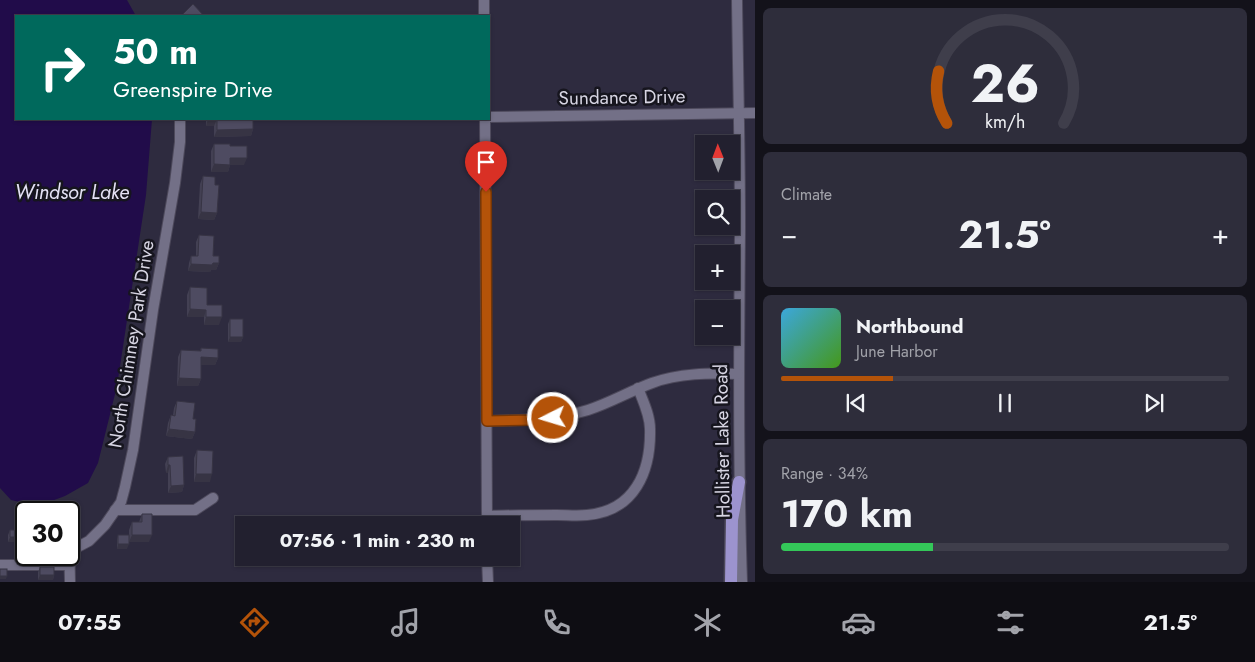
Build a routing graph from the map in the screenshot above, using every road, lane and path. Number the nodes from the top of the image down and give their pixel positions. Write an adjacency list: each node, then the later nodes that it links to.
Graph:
1 (484, 0): 3 (street)
2 (737, 0): 4 (street, Hollister Lake Road)
3 (484, 15)
4 (738, 113): 5 (street, Sundance Drive); 6 (street, Sundance Drive); 9 (street, Hollister Lake Road)
5 (755, 113)
6 (490, 117)
7 (180, 120): 14 (street, North Chimney Park Drive)
8 (485, 120): 11 (street)
9 (738, 374): 10 (street); 12 (street, Hollister Lake Road)
10 (638, 388): 11 (street); 16 (street)
11 (487, 421): 15 (street)
12 (739, 482): 24 (main road); 25 (street, Hollister Lake Road)
13 (213, 498): 14 (street)
14 (115, 510): 17 (street, North Chimney Park Drive)
15 (487, 516)
16 (520, 518)
17 (80, 546)
18 (0, 565): 19 (street)
19 (15, 565)
20 (70, 566): 22 (street)
21 (488, 566): 23 (street)
22 (70, 582)
23 (488, 582)
24 (731, 582)
25 (742, 582)

